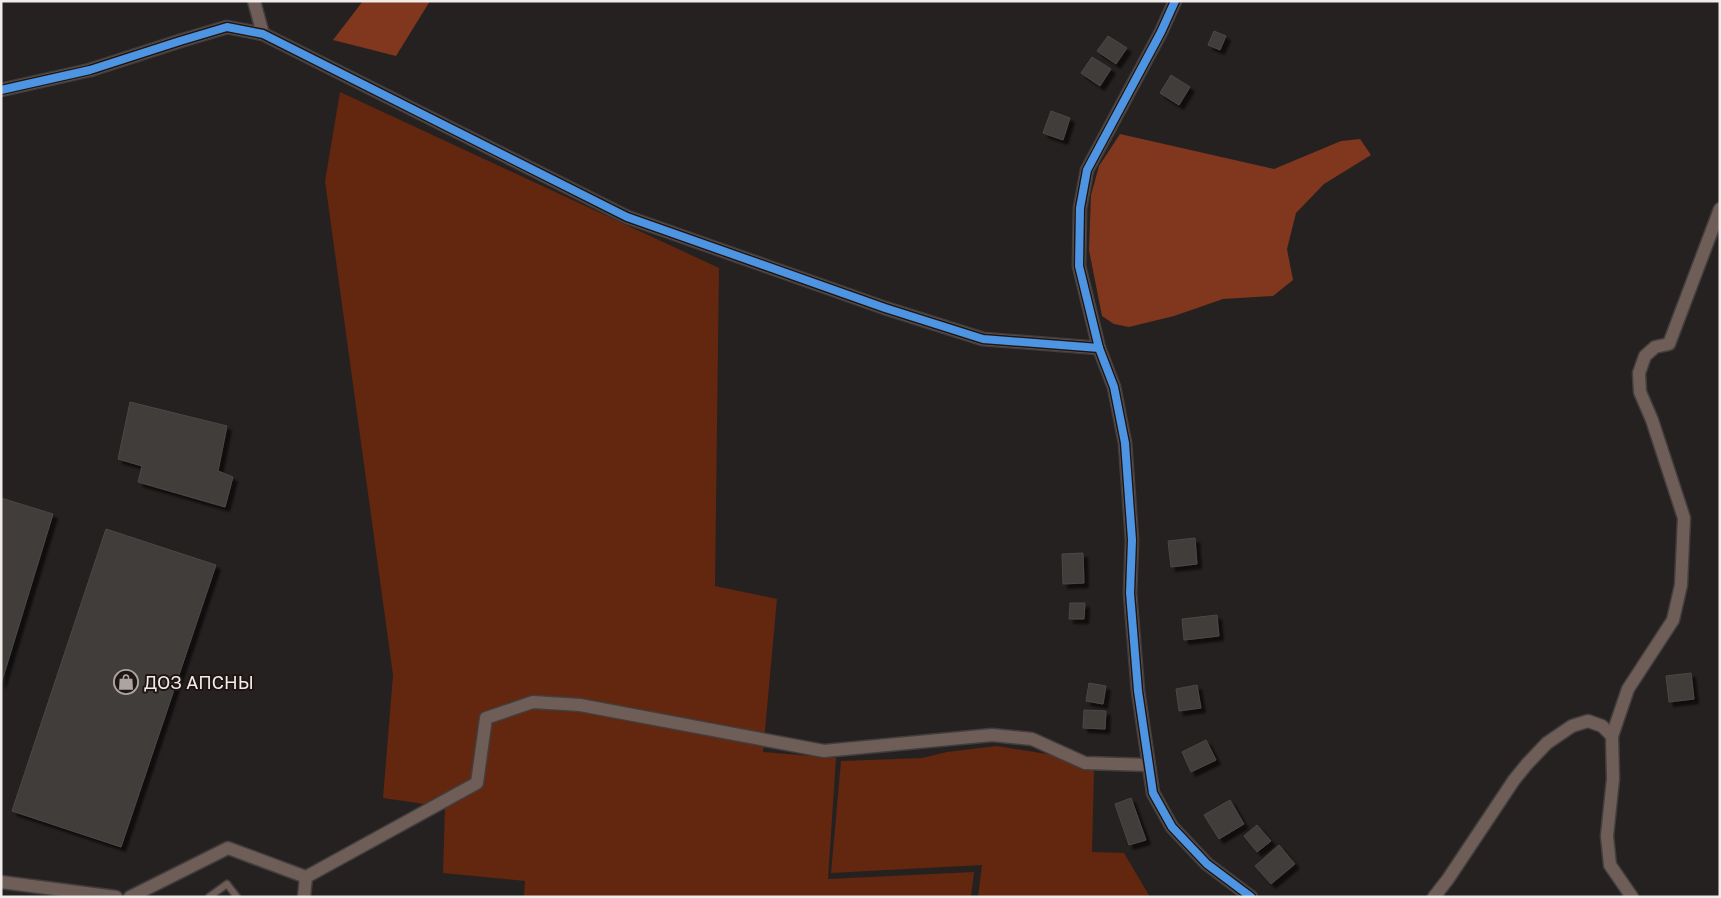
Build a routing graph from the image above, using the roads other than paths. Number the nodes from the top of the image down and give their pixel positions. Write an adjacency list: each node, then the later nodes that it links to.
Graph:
1 (254, 1): 3 (street)
2 (1175, 1): 6 (street)
3 (263, 34): 4 (street); 6 (street)
4 (1, 90)
5 (1720, 209): 7 (street)
6 (1099, 348): 8 (street)
7 (1612, 736): 17 (street); 18 (street)
8 (1148, 764): 9 (street); 16 (street)
9 (306, 877): 12 (street); 15 (street)
10 (1, 882): 11 (street)
11 (116, 897)
12 (130, 897)
13 (209, 897): 14 (lane)
14 (237, 897)
15 (304, 897)
16 (1251, 897)
17 (1434, 897)
18 (1632, 897)

